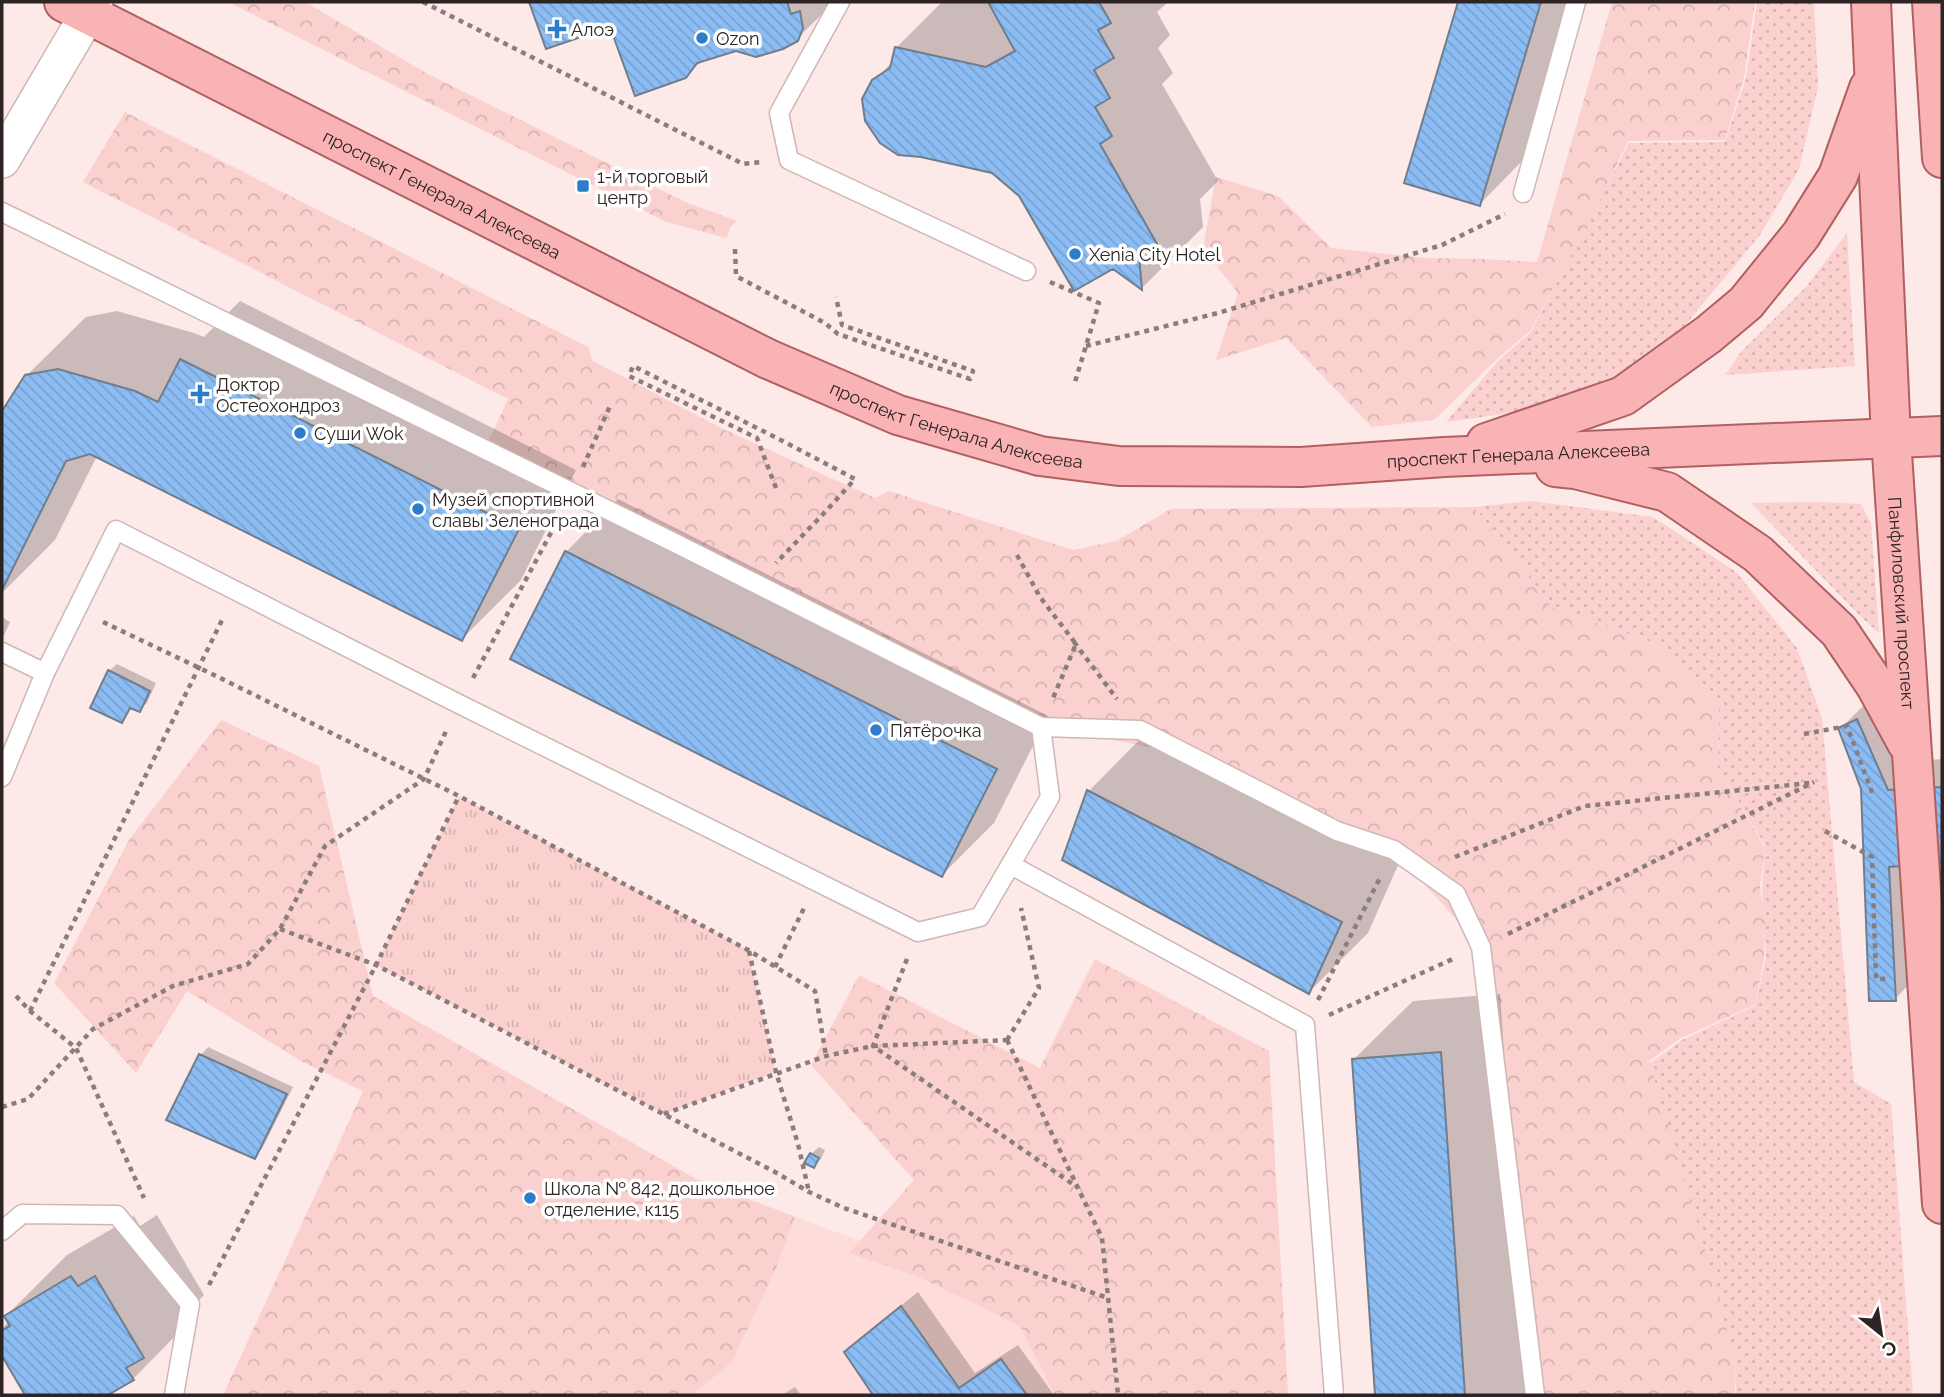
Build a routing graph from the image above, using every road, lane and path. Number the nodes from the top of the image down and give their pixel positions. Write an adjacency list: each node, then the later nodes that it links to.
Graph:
1 (423, 2): 10 (path)
2 (840, 2): 10 (lane)
3 (1576, 2): 11 (lane)
4 (1871, 2): 7 (main road, Панфиловский проспект)
5 (1932, 2): 8 (main road)
6 (82, 6): 9 (street); 21 (main road, проспект Генерала Алексеева)
7 (1875, 70): 20 (main road, Панфиловский проспект); 21 (main road)
8 (1942, 158)
9 (2, 160)
10 (789, 160): 14 (lane)
11 (1523, 192): 16 (path)
12 (2, 212): 23 (lane)
13 (735, 249): 15 (path)
14 (1026, 271): 16 (path)
15 (836, 297)
16 (1086, 346): 17 (path)
17 (1075, 382)
18 (610, 406): 23 (path)
19 (1942, 436): 20 (main road, проспект Генерала Алексеева)
20 (1891, 438): 21 (main road, проспект Генерала Алексеева); 36 (main road, Панфиловский проспект)
21 (1444, 457): 36 (main road)
22 (776, 488): 24 (path)
23 (573, 492): 32 (path); 33 (lane)
24 (826, 511)
25 (1017, 555): 28 (path)
26 (236, 591): 27 (lane); 30 (path); 32 (lane)
27 (77, 610): 30 (path); 31 (lane)
28 (1076, 644): 33 (path); 34 (path)
29 (2, 652): 31 (lane)
30 (198, 667): 38 (path); 54 (path)
31 (44, 673): 37 (lane)
32 (459, 704): 38 (path); 46 (lane)
33 (1041, 727): 34 (lane); 44 (lane)
34 (1140, 730): 42 (lane)
35 (1804, 734): 40 (path)
36 (1912, 753): 66 (main road, Панфиловский проспект)
37 (2, 776)
38 (424, 779): 39 (path); 47 (path)
39 (459, 796): 50 (path); 51 (path)
40 (1876, 803)
41 (1825, 831): 43 (path)
42 (1394, 850): 45 (lane); 55 (path)
43 (1872, 857)
44 (1011, 865): 48 (lane); 55 (lane); 56 (path)
45 (1421, 870): 49 (lane); 49 (path)
46 (817, 882): 48 (lane); 52 (path)
47 (281, 929): 51 (path); 58 (path)
48 (918, 932): 57 (path)
49 (1481, 947): 55 (path); 73 (lane)
50 (748, 950): 52 (path); 60 (path)
51 (376, 965): 62 (path); 69 (path)
52 (775, 967): 59 (path)
53 (16, 996): 54 (path)
54 (30, 1011): 58 (path)
55 (1305, 1025): 72 (lane)
56 (1007, 1040): 57 (path); 63 (path)
57 (873, 1046): 59 (path); 63 (path)
58 (76, 1048): 61 (path); 65 (path)
59 (825, 1056): 60 (path)
60 (776, 1073): 62 (path); 64 (path)
61 (2, 1107)
62 (664, 1114): 64 (path)
63 (1078, 1187): 68 (path)
64 (809, 1192): 68 (path)
65 (145, 1199)
66 (1942, 1204)
67 (2, 1231): 69 (lane)
68 (1108, 1298): 71 (path)
69 (190, 1304): 70 (lane)
70 (174, 1395)
71 (1118, 1395)
72 (1334, 1395)
73 (1535, 1395)

